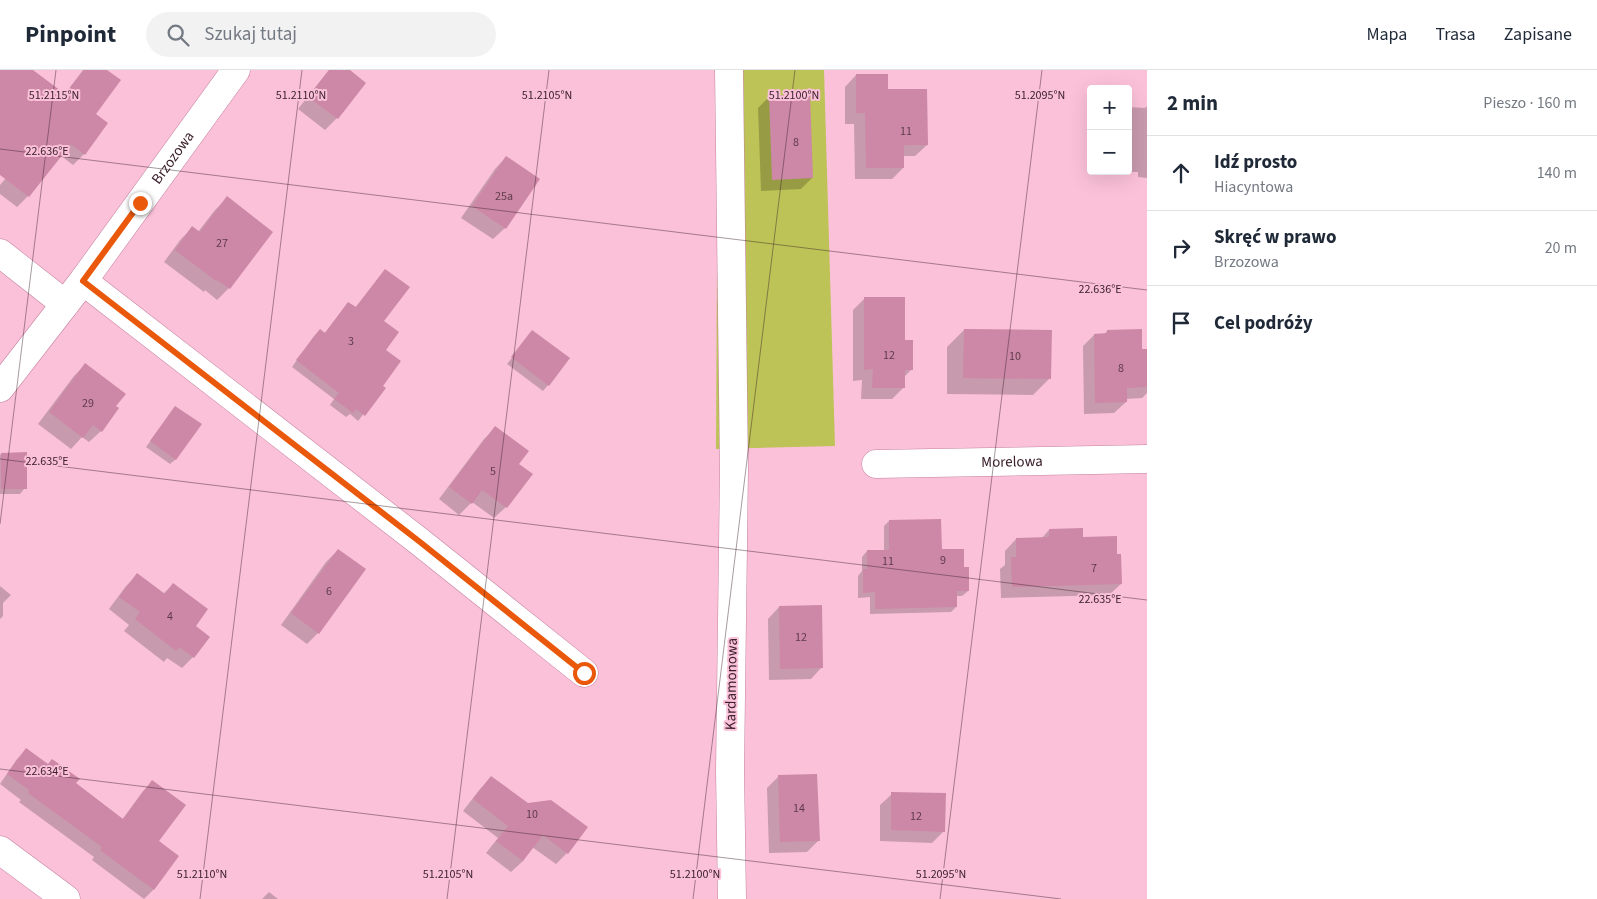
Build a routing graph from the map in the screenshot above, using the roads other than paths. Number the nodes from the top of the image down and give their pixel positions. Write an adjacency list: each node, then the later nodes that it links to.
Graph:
1 (236, 70): 4 (street, Brzozowa)
2 (729, 70): 12 (street, Kardamonowa)
3 (0, 253): 5 (street)
4 (83, 281): 5 (street, Brzozowa); 9 (street)
5 (65, 304): 6 (street, Brzozowa)
6 (0, 388)
7 (1147, 459): 8 (street, Morelowa)
8 (876, 464)
9 (584, 673)
10 (0, 850): 11 (street)
11 (66, 899)
12 (732, 899)

